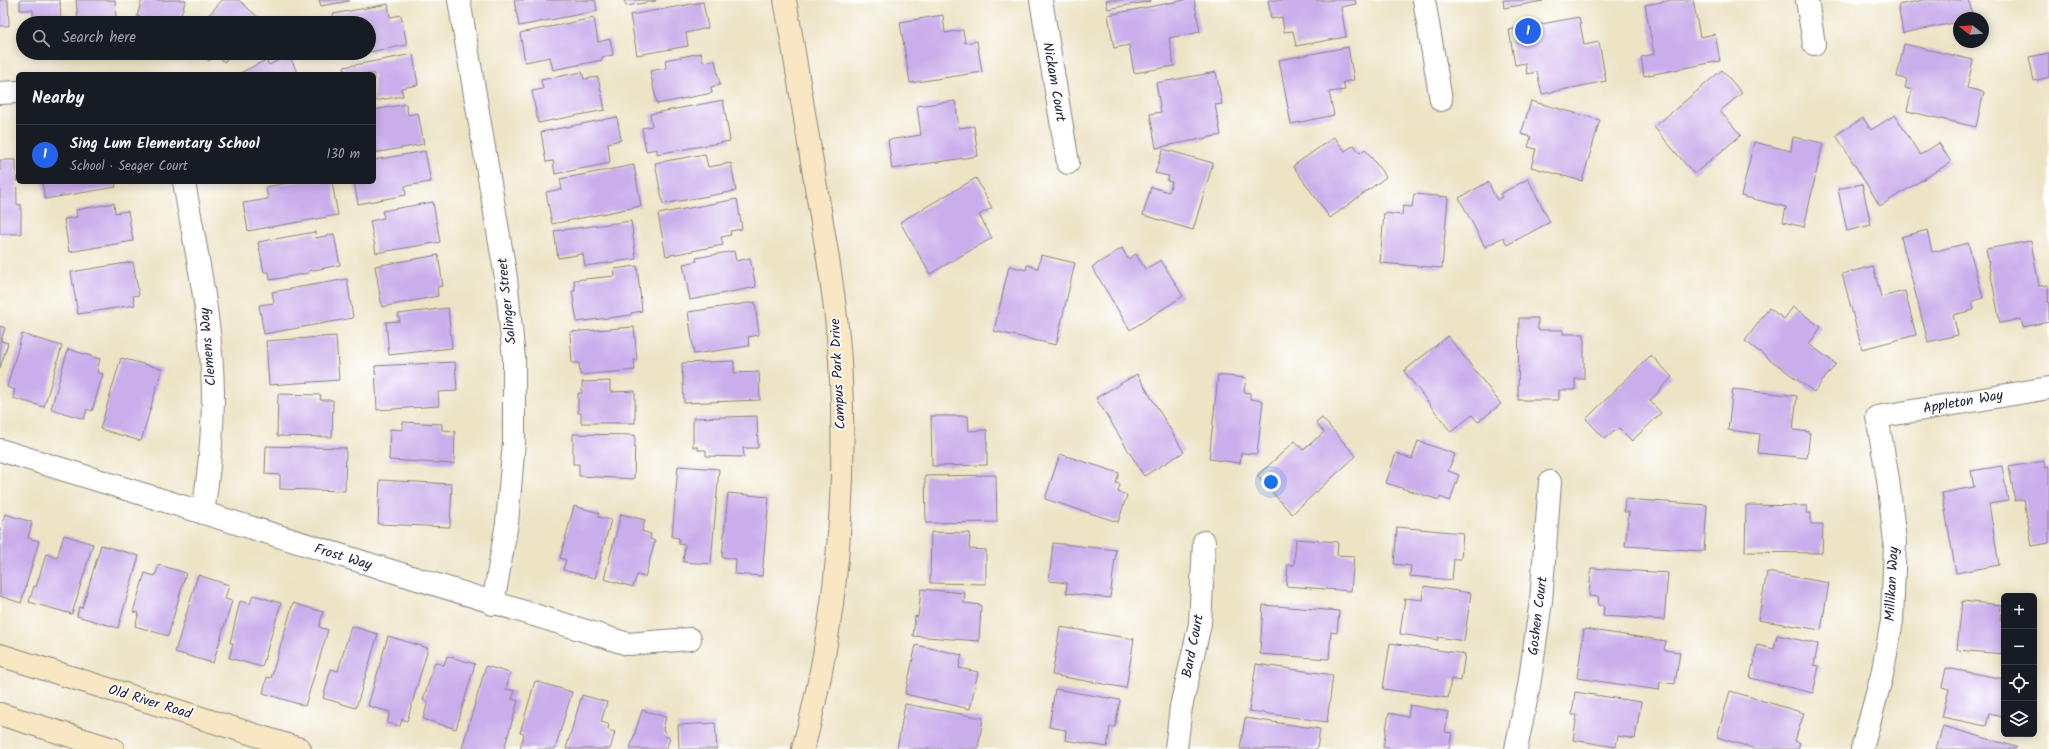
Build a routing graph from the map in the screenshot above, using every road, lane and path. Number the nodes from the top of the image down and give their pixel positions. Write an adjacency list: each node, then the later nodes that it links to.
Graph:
1 (460, 0): 18 (street, Salinger Street)
2 (785, 0): 24 (street, Campus Park Drive)
3 (1040, 0): 10 (street, Nickam Court)
4 (1424, 0): 9 (street)
5 (1806, 0): 6 (street)
6 (1814, 44)
7 (16, 92): 8 (street)
8 (0, 93)
9 (1440, 100)
10 (1068, 163)
11 (184, 184): 16 (street, Clemens Way)
12 (2049, 388): 13 (street, Appleton Way)
13 (1878, 417): 27 (street, Millikan Way)
14 (0, 450): 16 (street, Frost Way)
15 (1550, 482): 26 (street, Goshen Court)
16 (203, 513): 18 (street, Frost Way)
17 (1204, 542): 25 (street, Bard Court)
18 (493, 604): 19 (street, Frost Way)
19 (690, 639)
20 (0, 656): 23 (street, Old River Road)
21 (0, 714): 22 (street)
22 (113, 749)
23 (300, 749)
24 (803, 749)
25 (1176, 749)
26 (1516, 749)
27 (1862, 749)

